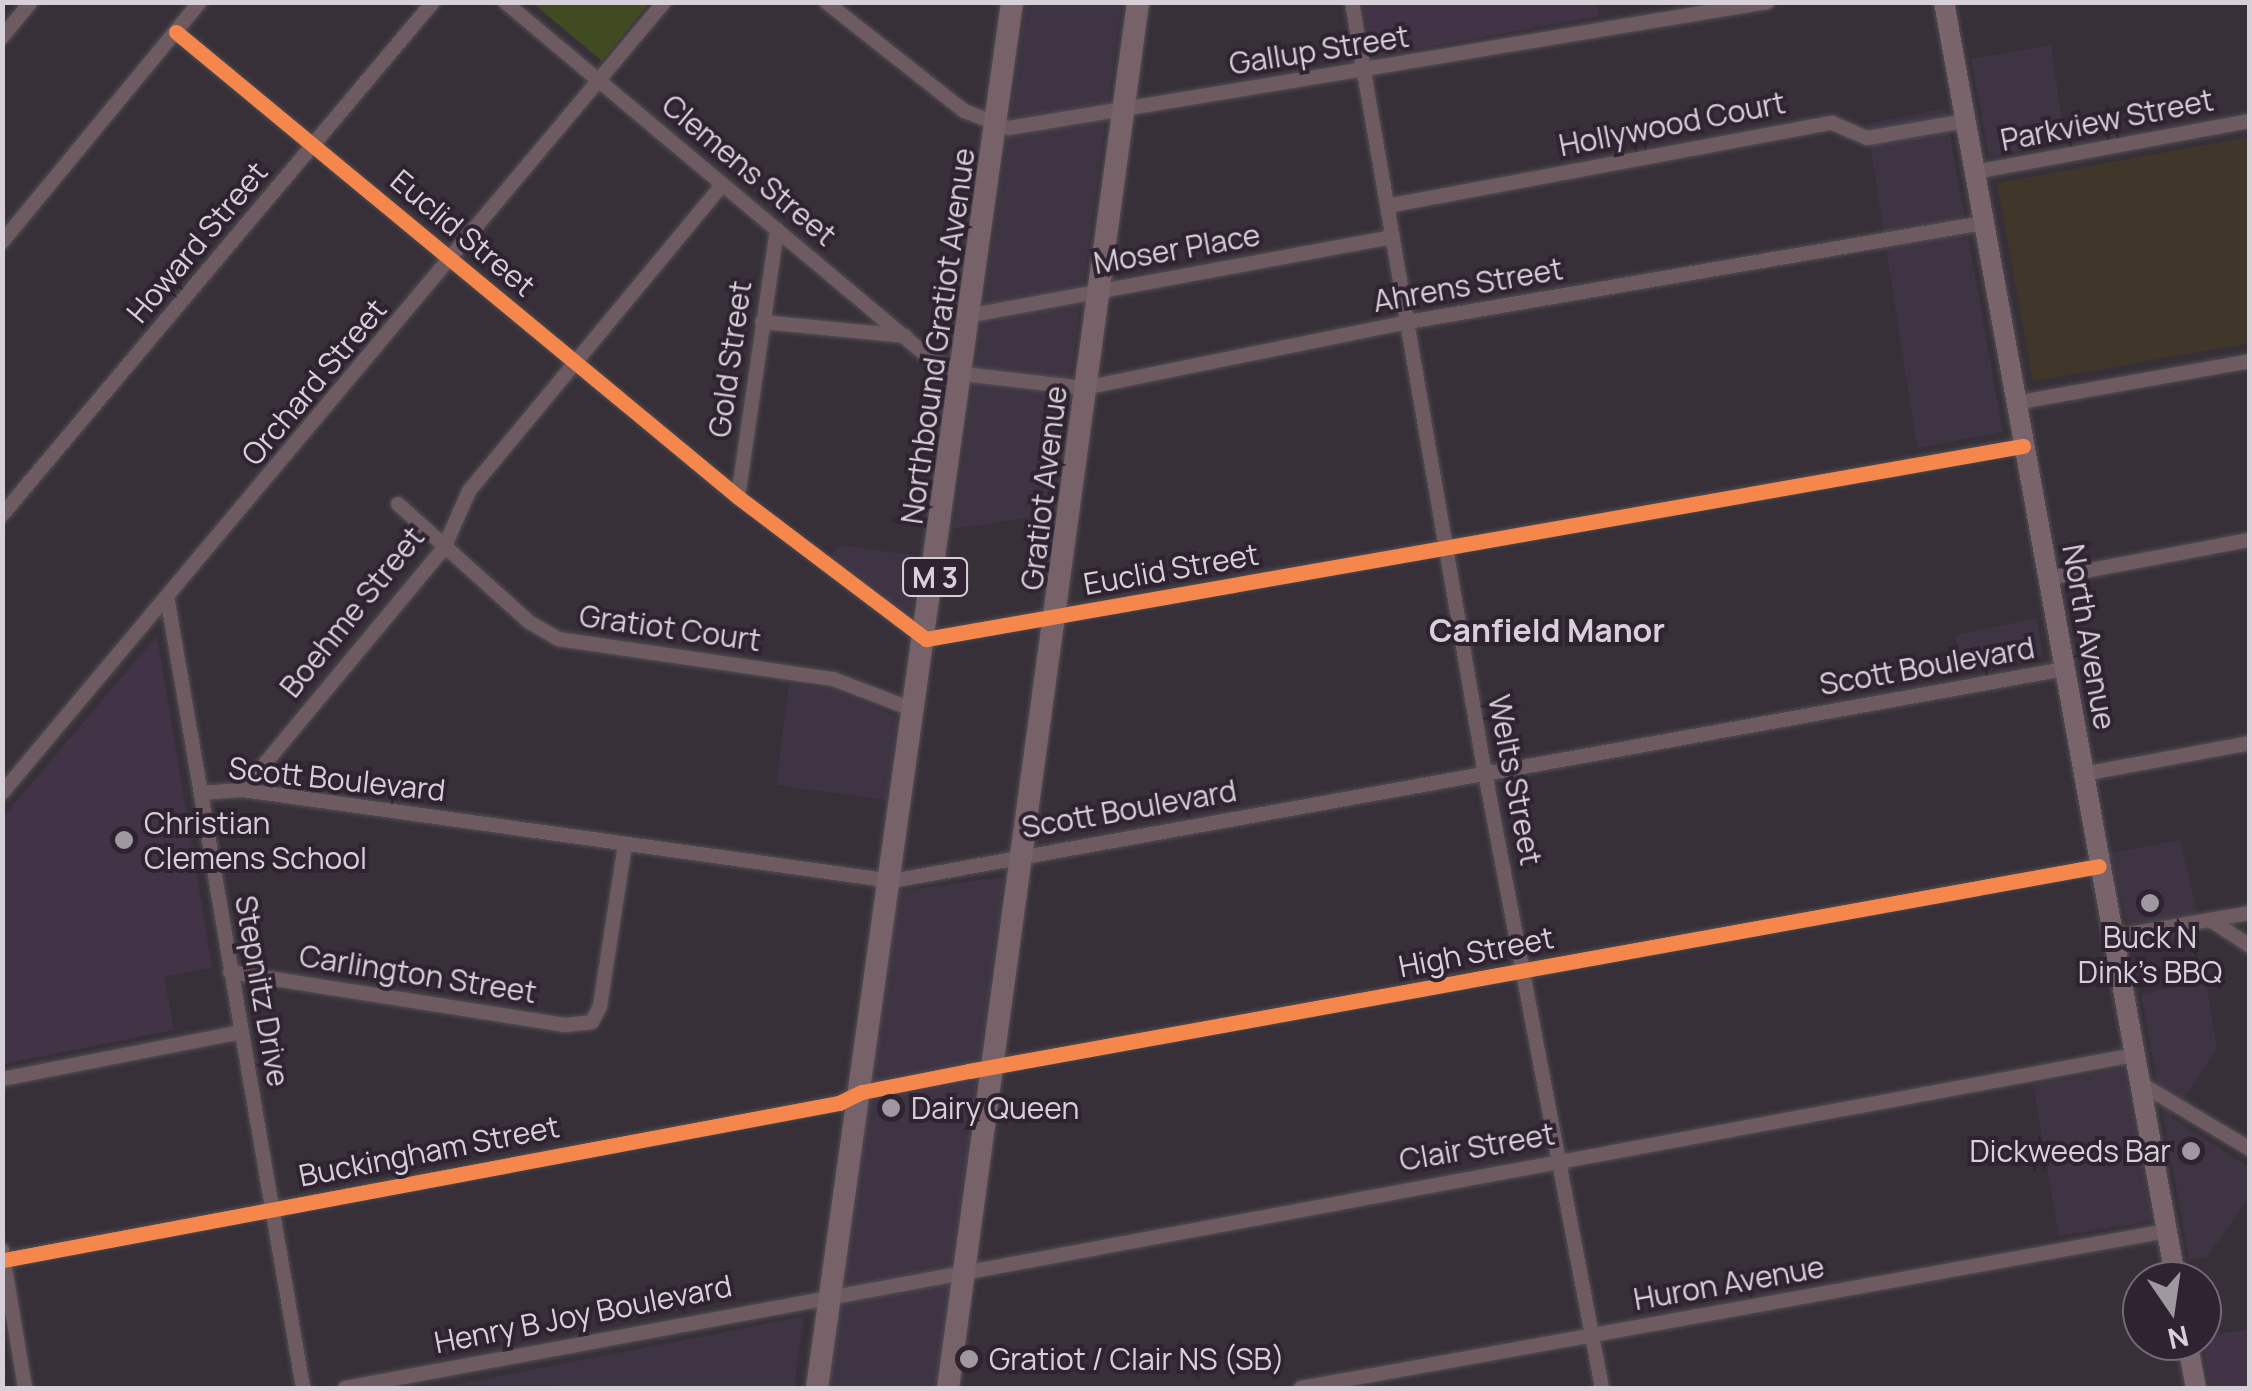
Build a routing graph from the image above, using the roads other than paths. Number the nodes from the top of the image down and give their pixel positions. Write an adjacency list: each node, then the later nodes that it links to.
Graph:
1 (31, 2): 13 (street)
2 (200, 2): 12 (street)
3 (432, 2): 20 (street, Howard Street)
4 (505, 2): 15 (street, Clemens Street)
5 (664, 2): 15 (street, Orchard Street)
6 (826, 2): 19 (street)
7 (1012, 2): 19 (main road, Northbound Gratiot Avenue / M 3)
8 (1138, 2): 16 (main road, Gratiot Avenue)
9 (1352, 2): 14 (street, Welts Street)
10 (1768, 2): 14 (street, Gallup Street)
11 (1944, 2): 17 (main road, North Avenue)
12 (176, 32): 20 (street, Euclid Street); 27 (street)
13 (2, 37)
14 (1364, 71): 16 (street, Gallup Street); 23 (street, Welts Street)
15 (599, 80): 22 (street, Clemens Street); 28 (street, Orchard Street)
16 (1123, 110): 19 (street, Gallup Street); 29 (main road, Gratiot Avenue)
17 (1965, 121): 21 (main road, North Avenue); 23 (street, Hollywood Court)
18 (2250, 121): 21 (street, Parkview Street)
19 (997, 127): 30 (main road, Northbound Gratiot Avenue / M 3)
20 (314, 145): 28 (street, Euclid Street); 42 (street, Howard Street)
21 (1974, 172): 24 (main road, North Avenue)
22 (722, 186): 25 (street, Clemens Street); 35 (street, Boehme Street)
23 (1388, 206): 26 (street, Welts Street)
24 (1983, 223): 32 (street, Ahrens Street); 38 (main road, North Avenue)
25 (778, 230): 31 (street, Gold Street); 33 (street, Clemens Street)
26 (1393, 237): 29 (street, Moser Place); 32 (street, Welts Street)
27 (2, 242)
28 (452, 260): 35 (street, Euclid Street); 47 (street, Orchard Street)
29 (1099, 290): 30 (street, Moser Place); 37 (main road, Gratiot Avenue)
30 (972, 315): 36 (main road, Northbound Gratiot Avenue / M 3)
31 (762, 322): 33 (street); 40 (street, Gold Street)
32 (1408, 322): 37 (street, Ahrens Street); 44 (street, Welts Street)
33 (906, 336): 36 (street, Clemens Street)
34 (2250, 361): 38 (street)
35 (576, 362): 40 (street, Euclid Street); 45 (street, Boehme Street)
36 (963, 374): 37 (street, Ahrens Street); 49 (main road, Northbound Gratiot Avenue / M 3)
37 (1084, 388): 48 (main road, Gratiot Avenue)
38 (2015, 403): 39 (main road, North Avenue)
39 (2023, 446): 44 (street, Euclid Street); 46 (main road, North Avenue)
40 (738, 497): 49 (street, Euclid Street)
41 (398, 504): 45 (street, Gratiot Court)
42 (2, 516)
43 (2250, 540): 46 (street)
44 (1448, 547): 48 (street, Euclid Street); 53 (street, Welts Street)
45 (444, 548): 51 (street, Gratiot Court); 55 (street, Boehme Street)
46 (2048, 578): 50 (main road, North Avenue)
47 (168, 602): 56 (street, Orchard Street); 57 (street, Stepnitz Drive)
48 (1056, 618): 49 (street, Euclid Street); 59 (main road, Gratiot Avenue)
49 (926, 639): 51 (main road, Northbound Gratiot Avenue / M 3)
50 (2064, 669): 53 (street, Scott Boulevard); 54 (main road, North Avenue)
51 (914, 710): 61 (main road, Northbound Gratiot Avenue / M 3)
52 (2250, 743): 54 (street)
53 (1484, 772): 59 (street, Scott Boulevard); 66 (street, Welts Street)
54 (2083, 774): 60 (main road, North Avenue)
55 (243, 790): 57 (street, Scott Boulevard); 58 (street, Scott Boulevard)
56 (2, 793)
57 (201, 793): 67 (street, Stepnitz Drive)
58 (625, 844): 61 (street, Scott Boulevard); 67 (street, Carlington Street)
59 (1019, 858): 61 (street, Scott Boulevard); 70 (main road, Gratiot Avenue)
60 (2100, 866): 64 (main road, North Avenue); 66 (street, High Street)
61 (892, 881): 73 (main road, Northbound Gratiot Avenue / M 3)
62 (2250, 913): 63 (street)
63 (2210, 920): 64 (street); 65 (street)
64 (2112, 937): 69 (main road, North Avenue)
65 (2250, 946)
66 (1523, 970): 70 (street, High Street); 75 (street, Welts Street)
67 (230, 972): 68 (street, Stepnitz Drive)
68 (240, 1032): 71 (street); 76 (street, Stepnitz Drive)
69 (2134, 1055): 72 (main road, North Avenue); 75 (street, Clair Street)
70 (991, 1068): 73 (street, High Street); 80 (main road, Gratiot Avenue)
71 (2, 1079)
72 (2138, 1082): 74 (street); 77 (main road, North Avenue)
73 (862, 1092): 76 (street, Buckingham Street); 81 (main road, Northbound Gratiot Avenue / M 3)
74 (2250, 1149)
75 (1560, 1160): 80 (street, Clair Street); 82 (street, Welts Street)
76 (271, 1209): 78 (street, Buckingham Street); 85 (street, Stepnitz Drive)
77 (2167, 1231): 79 (main road, North Avenue); 82 (street, Huron Avenue)
78 (3, 1255): 84 (street)
79 (2172, 1261)
80 (965, 1268): 81 (street, Clair Street); 88 (main road, Gratiot Avenue)
81 (831, 1294): 86 (street, Henry B Joy Boulevard); 87 (main road, M 3)
82 (1592, 1336): 89 (street, Huron Avenue); 90 (street, Welts Street)
83 (2191, 1361): 91 (main road)
84 (25, 1388)
85 (303, 1388)
86 (345, 1388)
87 (817, 1388)
88 (948, 1388)
89 (1302, 1388)
90 (1602, 1388)
91 (2196, 1388)

